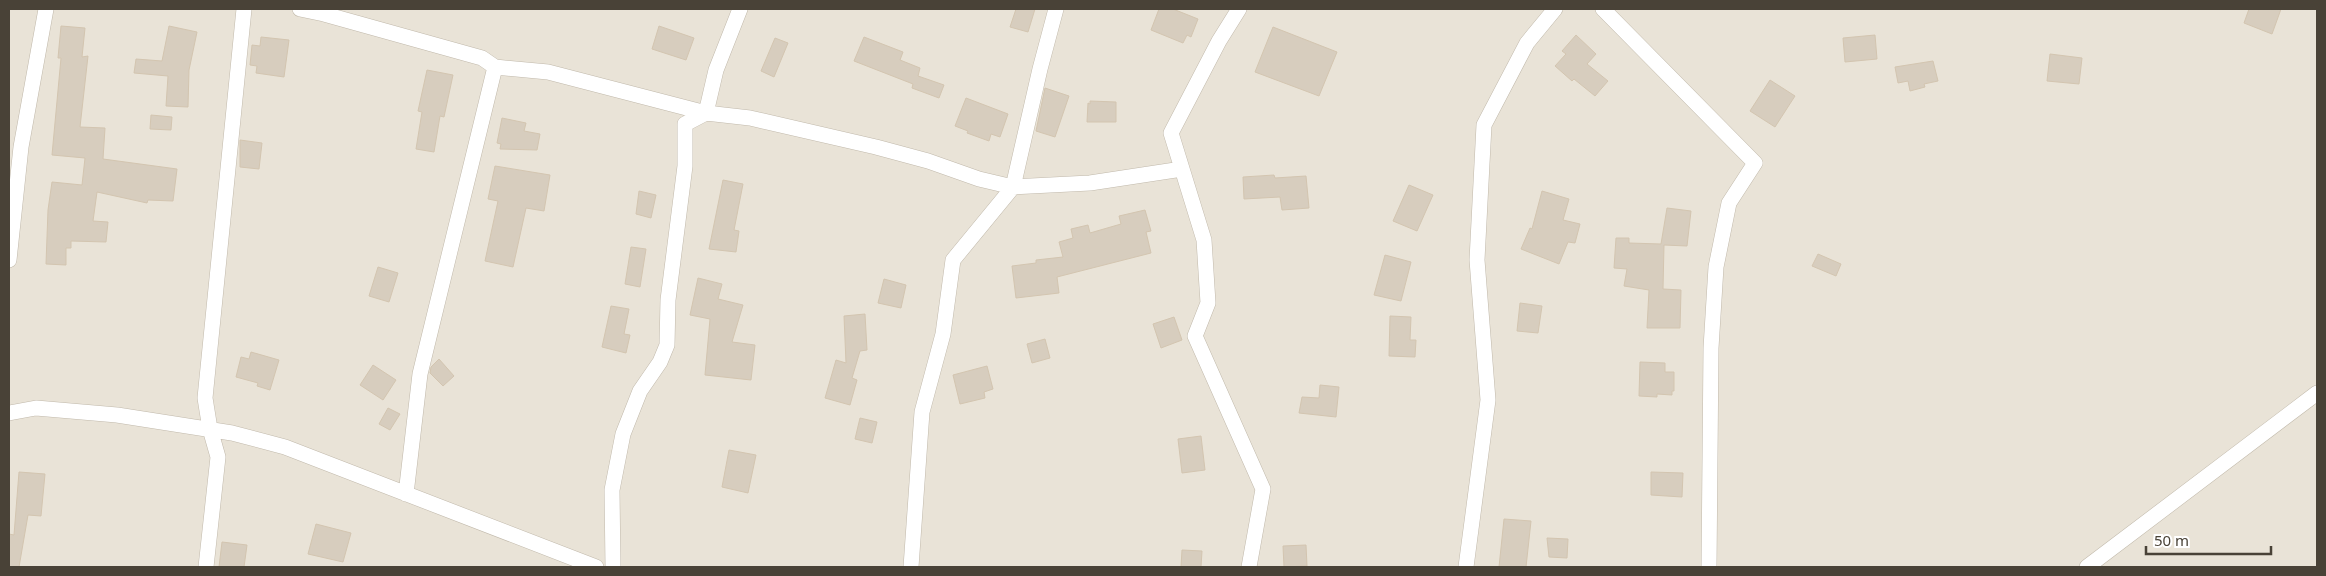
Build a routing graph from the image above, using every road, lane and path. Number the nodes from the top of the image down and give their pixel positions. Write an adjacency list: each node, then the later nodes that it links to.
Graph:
1 (46, 9): 13 (street)
2 (244, 9): 16 (street)
3 (300, 9): 9 (street)
4 (740, 9): 10 (street)
5 (1056, 9): 12 (street)
6 (1239, 9): 11 (street)
7 (1555, 9): 23 (street)
8 (1603, 9): 24 (street)
9 (495, 67): 10 (street); 17 (street)
10 (706, 113): 12 (street); 20 (street)
11 (1182, 168): 12 (street); 22 (street)
12 (1013, 187): 21 (street)
13 (9, 260)
14 (2317, 393): 25 (street)
15 (9, 413): 16 (street)
16 (210, 429): 17 (street); 18 (street)
17 (406, 494): 19 (street)
18 (206, 567)
19 (596, 567)
20 (613, 567)
21 (911, 567)
22 (1248, 567)
23 (1466, 567)
24 (1709, 567)
25 (2087, 567)

